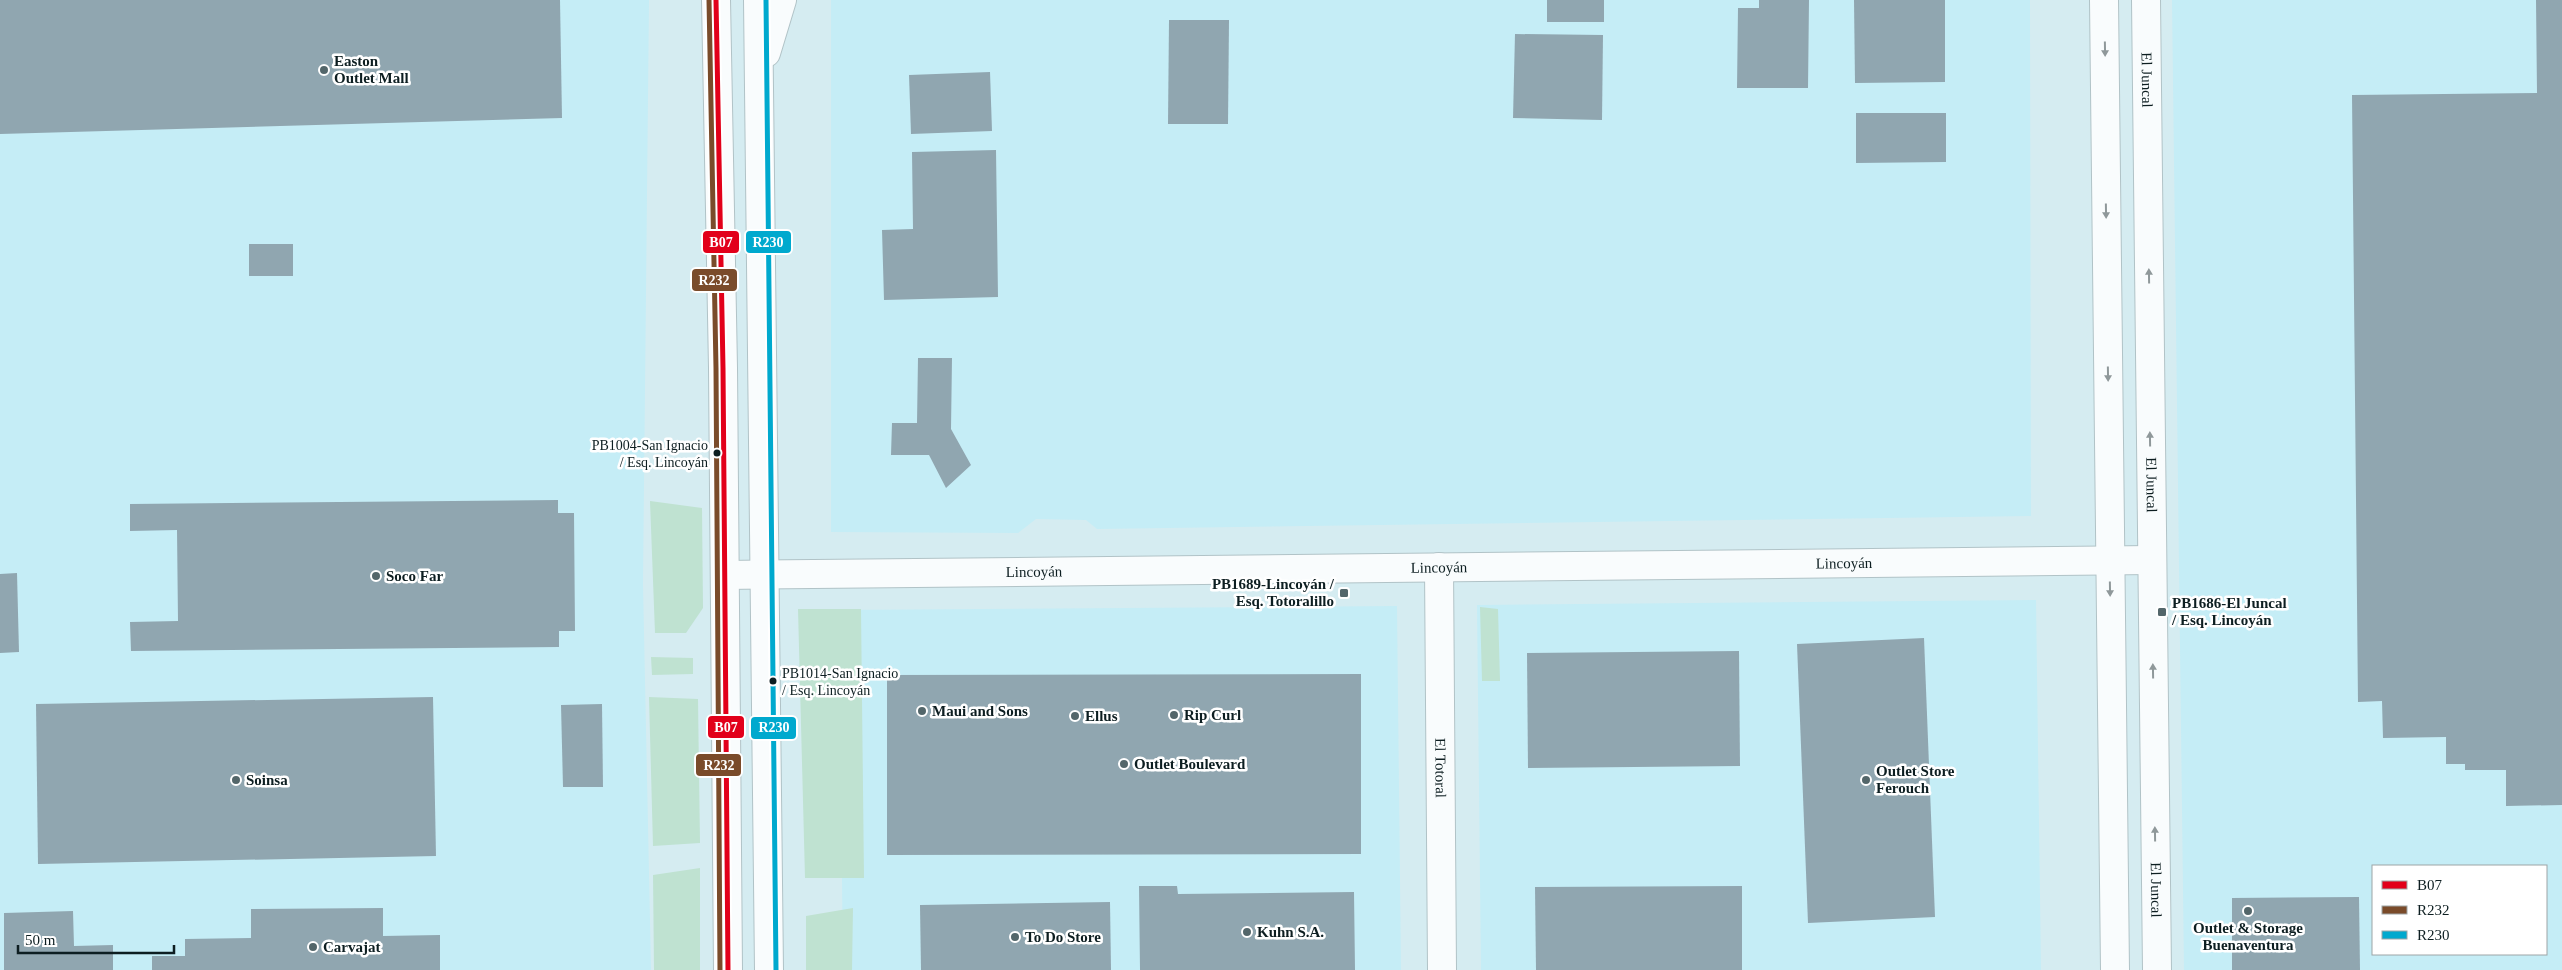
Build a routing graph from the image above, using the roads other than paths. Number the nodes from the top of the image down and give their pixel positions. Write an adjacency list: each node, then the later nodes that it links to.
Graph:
1 (782, 0): 6 (street)
2 (2104, 0): 7 (street, one-way to 7)
3 (2146, 0): 8 (street, El Juncal, one-way to 3)
4 (716, 5): 5 (street); 11 (street)
5 (758, 6): 6 (street)
6 (759, 73): 10 (street)
7 (2110, 560): 8 (street, Lincoyán); 9 (street, Lincoyán); 17 (street, one-way to 17)
8 (2152, 560): 18 (street, El Juncal, one-way to 8)
9 (1439, 567): 10 (street, Lincoyán); 16 (street, El Totoral)
10 (764, 574): 11 (street, Lincoyán); 13 (street)
11 (725, 575): 12 (street)
12 (726, 729): 13 (street); 14 (street)
13 (766, 731): 15 (street)
14 (728, 970)
15 (769, 970)
16 (1442, 970)
17 (2115, 970)
18 (2157, 970)

